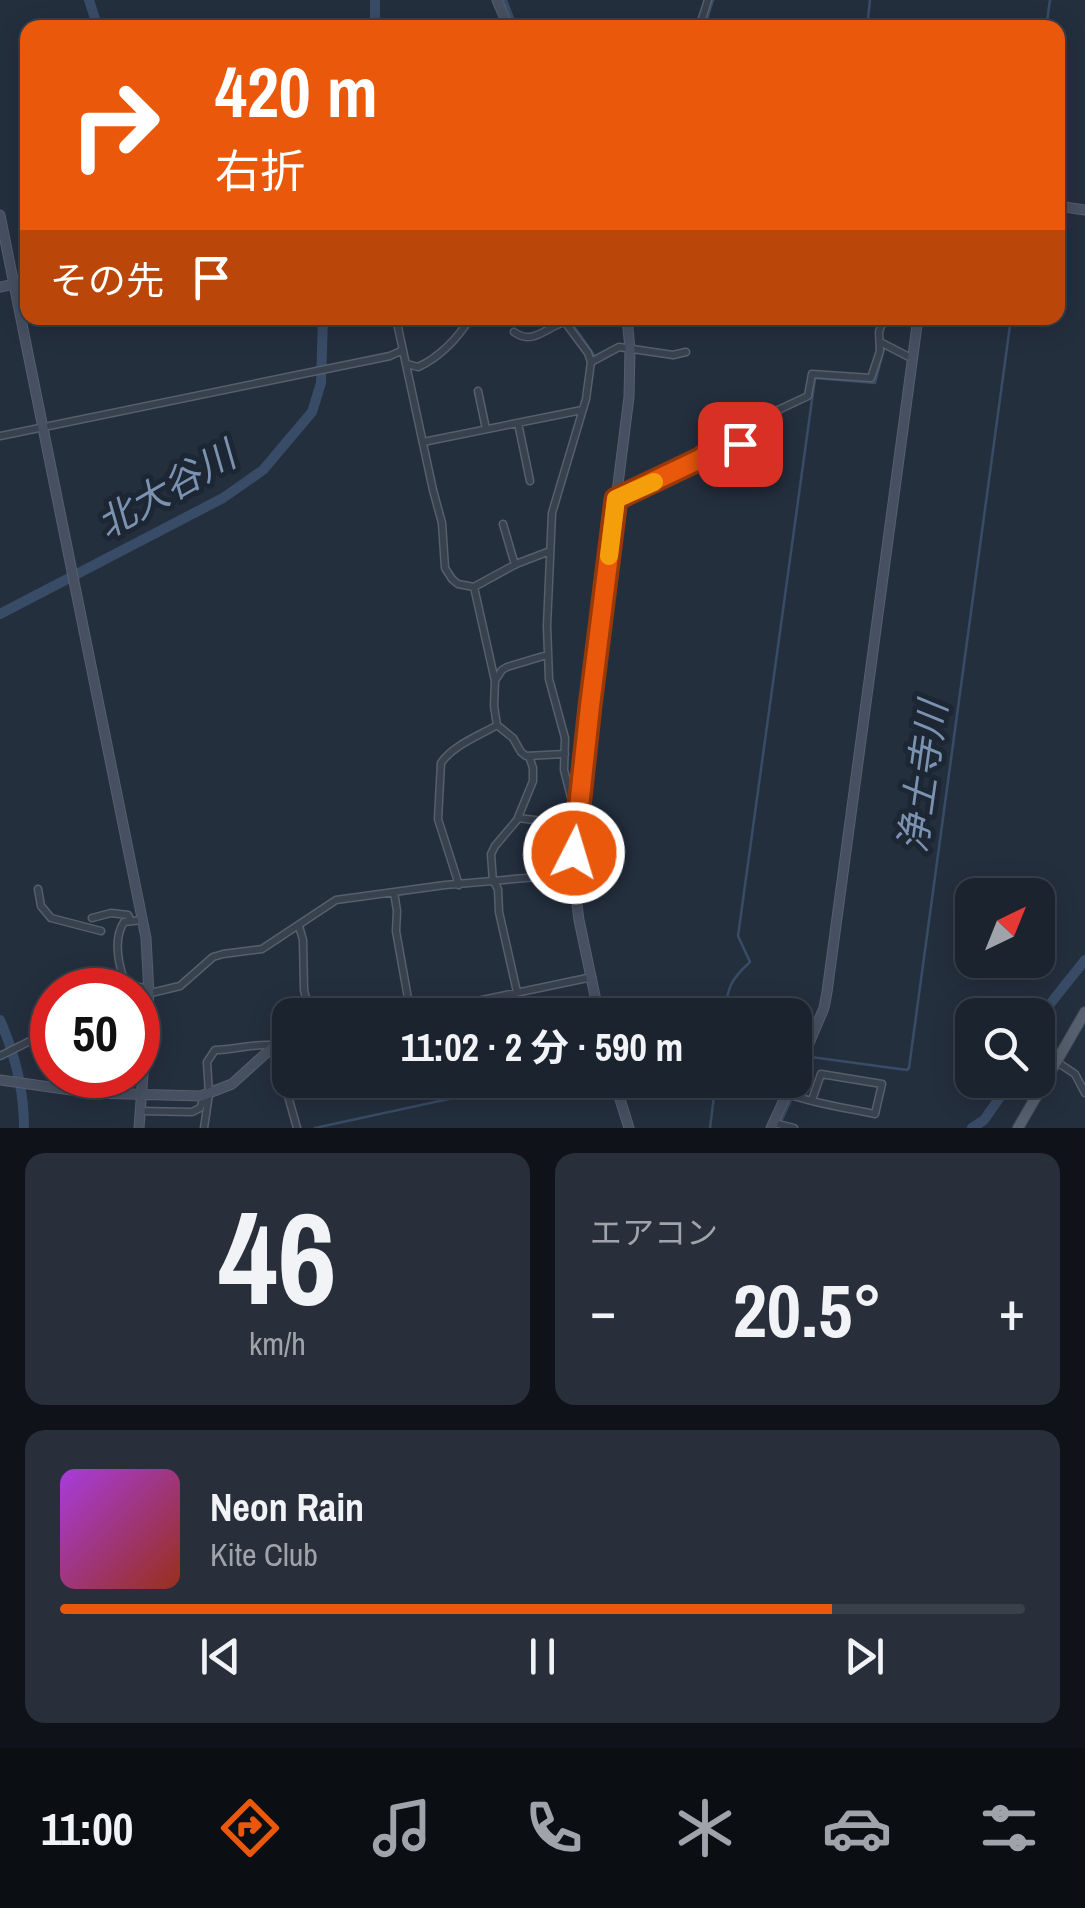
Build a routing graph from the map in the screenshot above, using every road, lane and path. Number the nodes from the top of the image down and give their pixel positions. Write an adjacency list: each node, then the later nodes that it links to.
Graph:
1 (0, 215): 3 (street)
2 (20, 283): 3 (street)
3 (14, 284): 4 (street); 5 (street)
4 (0, 287)
5 (20, 315)
6 (22, 325): 25 (street)
7 (398, 325): 17 (street)
8 (465, 325): 21 (street)
9 (555, 325): 14 (street)
10 (568, 325): 20 (street)
11 (628, 325): 16 (street)
12 (882, 325): 15 (street)
13 (917, 325): 19 (street)
14 (514, 332)
15 (879, 341): 19 (street); 30 (street)
16 (630, 349): 18 (street); 20 (street); 30 (street)
17 (403, 350): 21 (street); 25 (street)
18 (686, 352)
19 (913, 358): 62 (street)
20 (591, 362): 23 (street)
21 (406, 364): 28 (street)
22 (478, 391): 26 (street)
23 (582, 410): 24 (street); 32 (street)
24 (518, 422): 26 (street); 29 (street)
25 (42, 427): 27 (street); 49 (street)
26 (486, 429): 28 (street)
27 (0, 436)
28 (423, 442): 34 (street)
29 (530, 481)
30 (616, 499): 41 (street)
31 (503, 524): 33 (street)
32 (550, 550): 33 (street); 35 (street)
33 (515, 565): 34 (street)
34 (474, 588): 36 (street)
35 (547, 655): 36 (street); 38 (street)
36 (495, 681): 37 (street)
37 (497, 726): 39 (street); 44 (street)
38 (565, 754): 39 (street); 41 (street)
39 (530, 756): 40 (street)
40 (518, 818): 41 (street); 43 (street)
41 (576, 821): 42 (street)
42 (573, 874): 43 (street); 54 (street)
43 (494, 882): 44 (street); 56 (street)
44 (459, 884): 46 (street)
45 (38, 889): 51 (street)
46 (394, 892): 50 (street); 58 (street)
47 (92, 918): 48 (street)
48 (130, 920): 49 (street); 52 (street)
49 (142, 920): 53 (street)
50 (299, 926): 55 (street); 57 (street)
51 (101, 931)
52 (121, 968)
53 (148, 968)
54 (592, 977): 56 (street); 60 (street)
55 (160, 989)
56 (517, 992): 59 (street)
57 (306, 998)
58 (408, 998)
59 (489, 998)
60 (596, 998)
61 (1085, 1012): 67 (main road)
62 (812, 1036)
63 (30, 1041): 66 (street)
64 (272, 1045): 71 (street)
65 (272, 1048): 71 (street)
66 (0, 1056)
67 (1057, 1062): 70 (street); 86 (main road)
68 (0, 1080): 69 (street)
69 (30, 1085)
70 (1085, 1094)
71 (207, 1095): 72 (street); 79 (street); 82 (street)
72 (160, 1096)
73 (141, 1098): 79 (street)
74 (289, 1098): 83 (street)
75 (620, 1098): 84 (street)
76 (786, 1098): 80 (street)
77 (804, 1098): 78 (street)
78 (812, 1100): 78 (street)
79 (140, 1111): 81 (street)
80 (772, 1125): 85 (street)
81 (139, 1128)
82 (204, 1128)
83 (297, 1128)
84 (629, 1128)
85 (794, 1128)
86 (1018, 1128)

